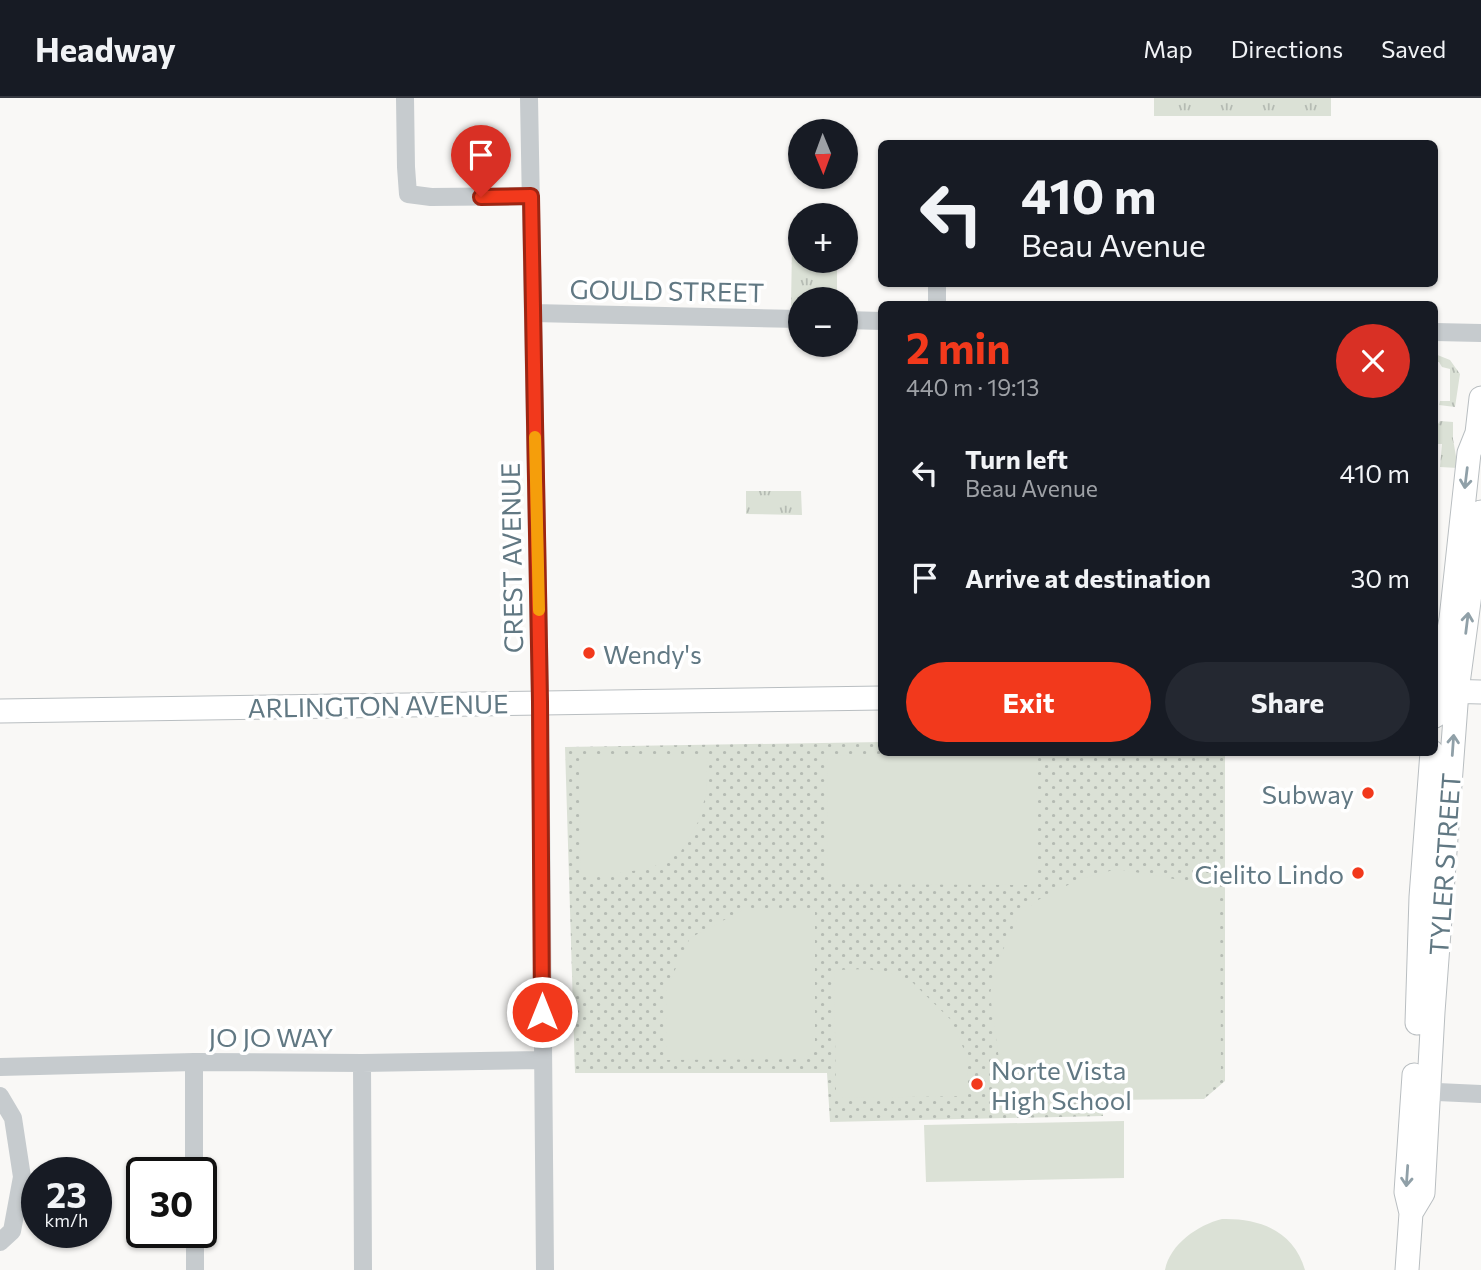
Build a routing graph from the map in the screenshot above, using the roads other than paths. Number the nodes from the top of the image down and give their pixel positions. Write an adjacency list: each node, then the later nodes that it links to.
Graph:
1 (405, 98): 3 (street)
2 (529, 98): 3 (street, CREST AVENUE)
3 (531, 196): 4 (street, CREST AVENUE)
4 (533, 313): 5 (street, GOULD STREET); 16 (street, CREST AVENUE)
5 (788, 319)
6 (858, 320): 7 (street)
7 (878, 321)
8 (1438, 332): 9 (street)
9 (1481, 333)
10 (1481, 398): 11 (main road, TYLER STREET)
11 (1479, 437): 13 (main road, TYLER STREET, one-way to 13)
12 (1481, 512): 13 (main road, TYLER STREET, one-way to 12)
13 (1443, 691): 14 (main road); 23 (main road, TYLER STREET, one-way to 13)
14 (1481, 692)
15 (878, 698): 16 (main road, ARLINGTON AVENUE)
16 (540, 702): 17 (main road, ARLINGTON AVENUE); 19 (street, CREST AVENUE)
17 (0, 711)
18 (1432, 756): 23 (main road, TYLER STREET)
19 (542, 1060): 21 (street, JO JO WAY); 31 (street, CREST AVENUE)
20 (194, 1062): 21 (street, JO JO WAY); 22 (street, JO JO WAY); 26 (street)
21 (362, 1063): 30 (street)
22 (0, 1067)
23 (1420, 1091): 24 (street); 32 (main road, TYLER STREET)
24 (1481, 1094)
25 (0, 1096): 27 (street)
26 (194, 1157)
27 (0, 1242)
28 (195, 1248): 29 (street)
29 (195, 1270)
30 (363, 1270)
31 (545, 1270)
32 (1408, 1270)

